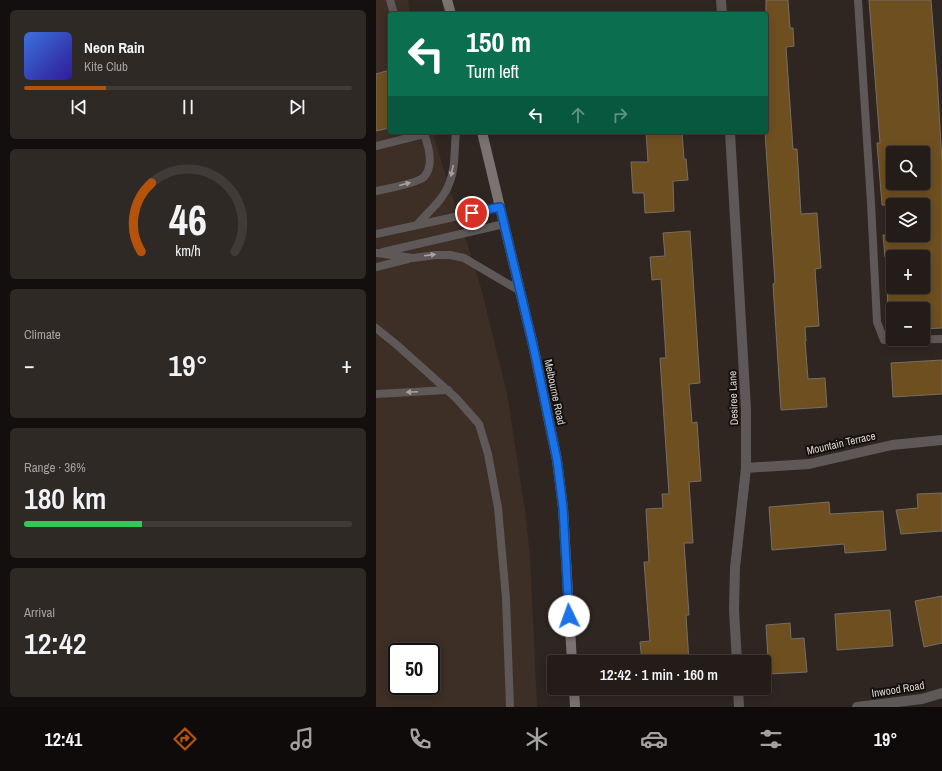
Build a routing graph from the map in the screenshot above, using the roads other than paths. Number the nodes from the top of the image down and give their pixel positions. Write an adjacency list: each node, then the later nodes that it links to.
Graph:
1 (390, 0): 5 (lane)
2 (447, 0): 6 (main road)
3 (721, 0): 7 (street)
4 (858, 0): 24 (lane)
5 (393, 12)
6 (450, 12)
7 (722, 12)
8 (420, 134): 13 (lane)
9 (424, 134): 14 (lane, one-way to 9)
10 (456, 134): 17 (lane, one-way to 17)
11 (482, 134): 15 (main road, Melbourne Road)
12 (730, 134): 28 (street, Desiree Lane)
13 (376, 146)
14 (376, 191)
15 (500, 207): 16 (main road, Melbourne Road); 17 (lane)
16 (504, 224): 19 (lane); 22 (main road, Melbourne Road)
17 (416, 225): 18 (lane)
18 (376, 234)
19 (376, 253): 20 (lane)
20 (413, 258): 21 (lane); 22 (lane, one-way to 22)
21 (376, 267)
22 (520, 291): 29 (main road, Melbourne Road)
23 (376, 328): 25 (lane)
24 (942, 339)
25 (448, 390): 26 (lane, one-way to 26); 34 (lane)
26 (376, 394)
27 (942, 440): 28 (street, Mountain Terrace)
28 (746, 468): 30 (street, Desiree Lane)
29 (572, 655)
30 (737, 655)
31 (942, 692): 37 (street, Inwood Road)
32 (574, 695): 35 (main road)
33 (738, 695): 36 (street)
34 (510, 707)
35 (575, 707)
36 (739, 707)
37 (857, 707)

